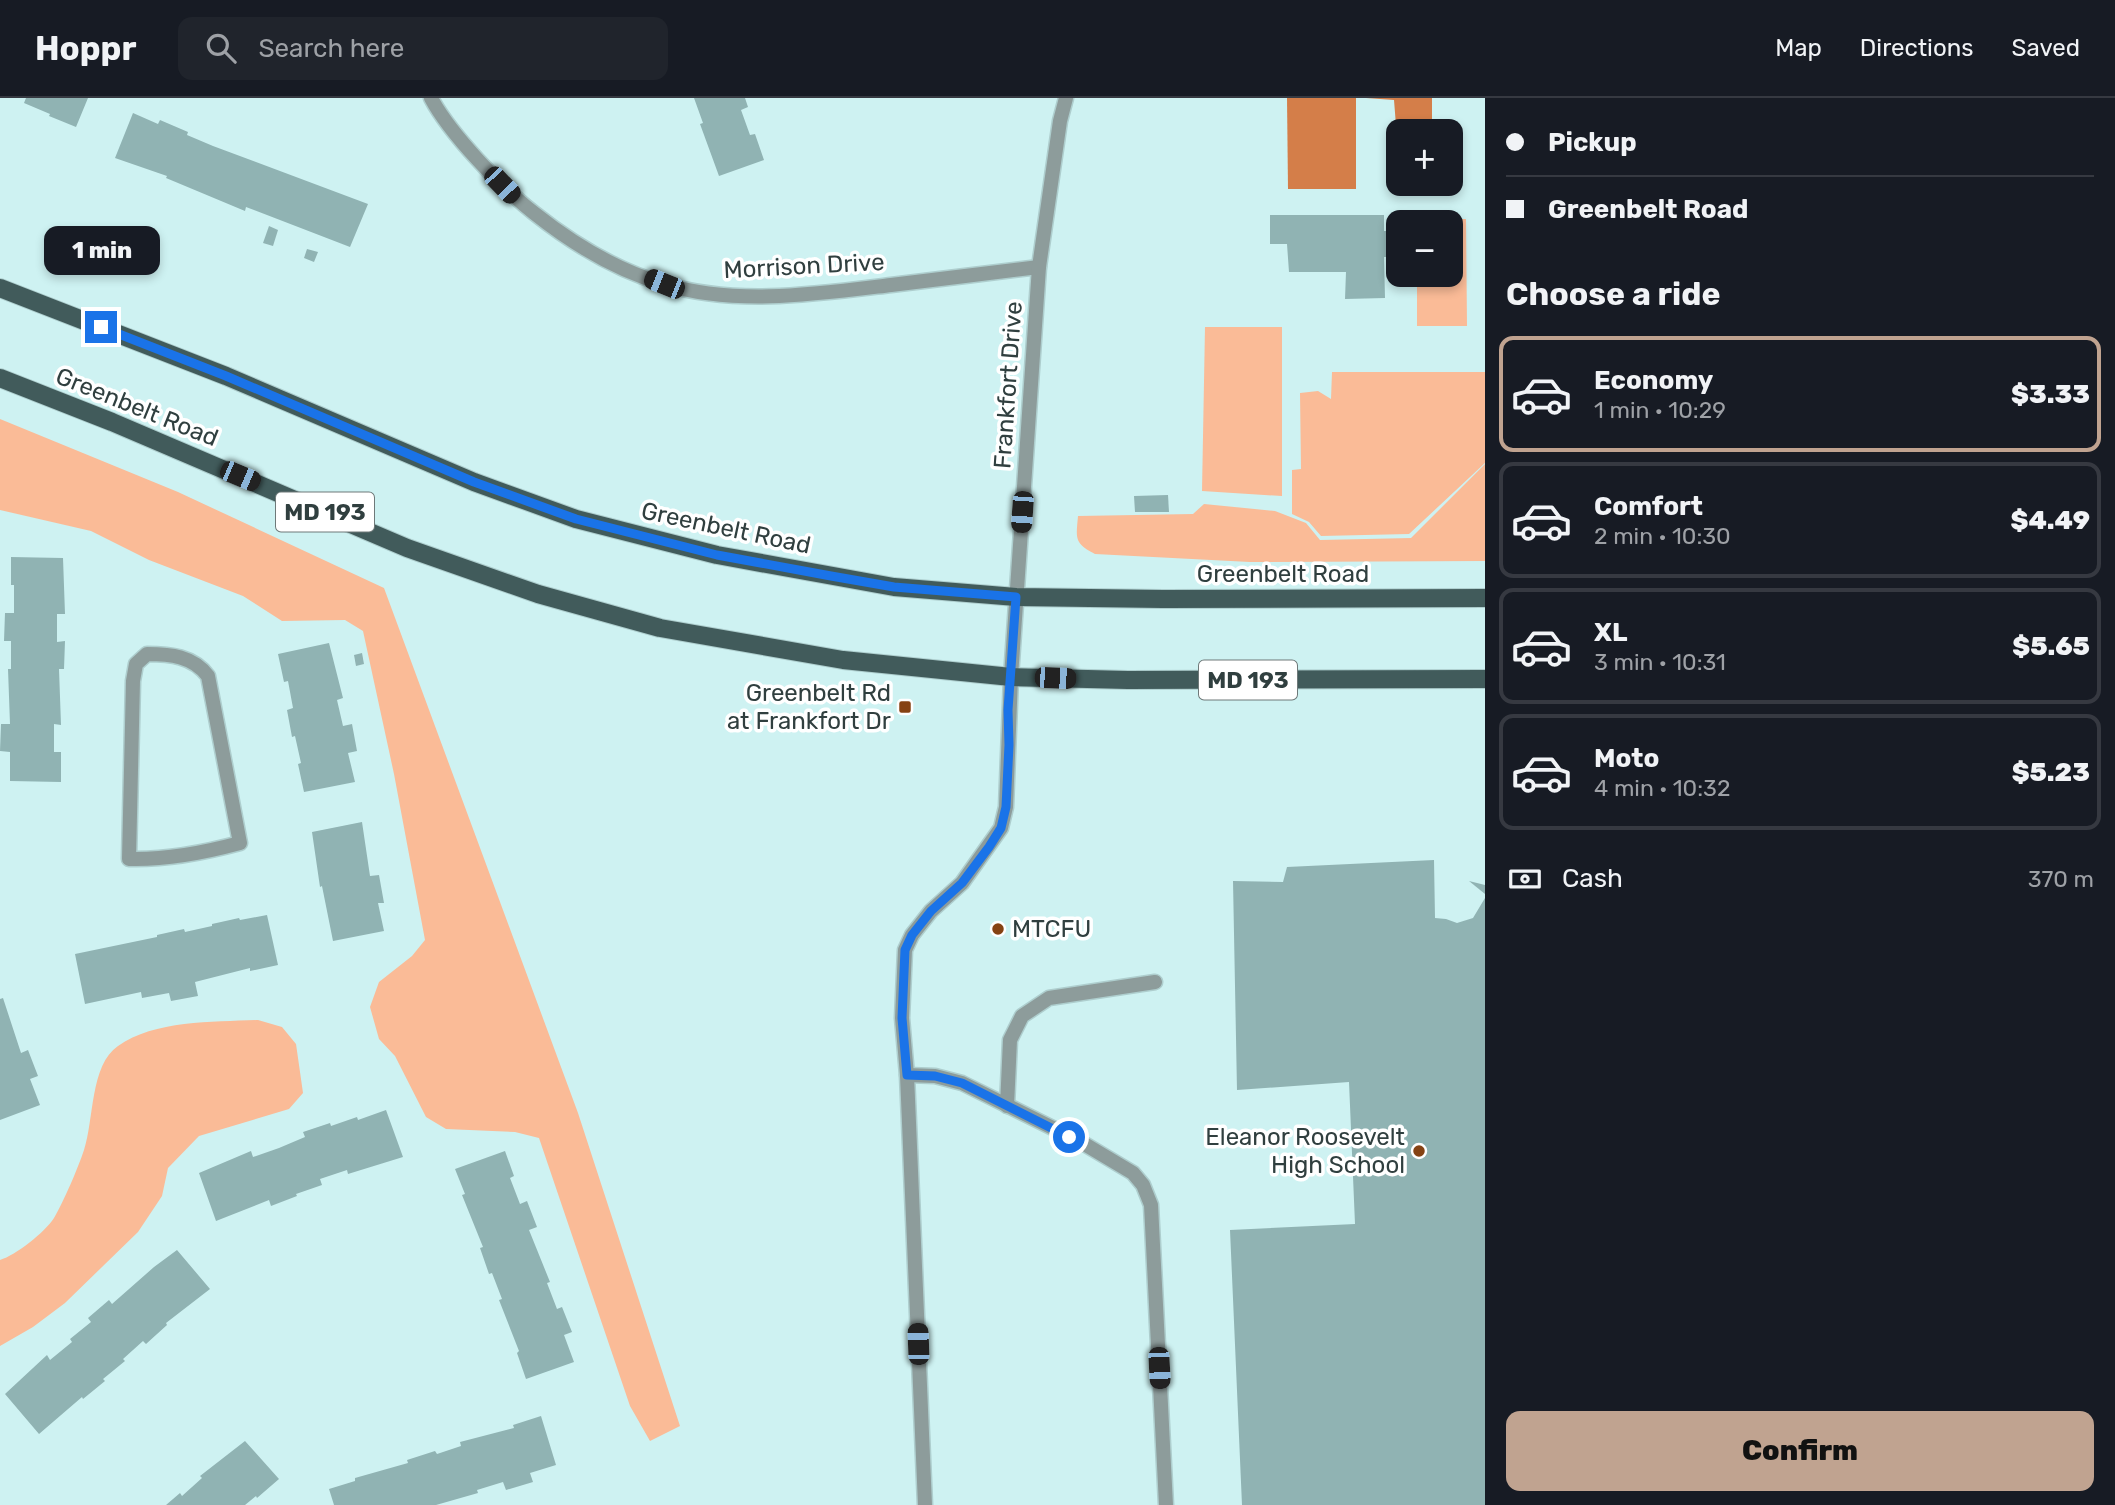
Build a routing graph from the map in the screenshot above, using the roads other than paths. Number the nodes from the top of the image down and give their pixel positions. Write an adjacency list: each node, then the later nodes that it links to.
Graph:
1 (432, 98): 3 (street, Morrison Drive)
2 (1066, 98): 3 (street, Frankfort Drive)
3 (1039, 267): 6 (street, Frankfort Drive)
4 (0, 288): 6 (main road, Greenbelt Road)
5 (0, 378): 8 (main road, Greenbelt Road / MD 193)
6 (1016, 597): 7 (main road, Greenbelt Road); 8 (street, Frankfort Drive)
7 (1485, 598)
8 (1011, 677): 9 (main road, Greenbelt Road / MD 193); 12 (street, Frankfort Drive)
9 (1485, 679)
10 (129, 859): 10 (street)
11 (1155, 982): 13 (street)
12 (907, 1075): 13 (street); 14 (street, Frankfort Drive)
13 (1007, 1106): 15 (street)
14 (925, 1505)
15 (1166, 1505)

